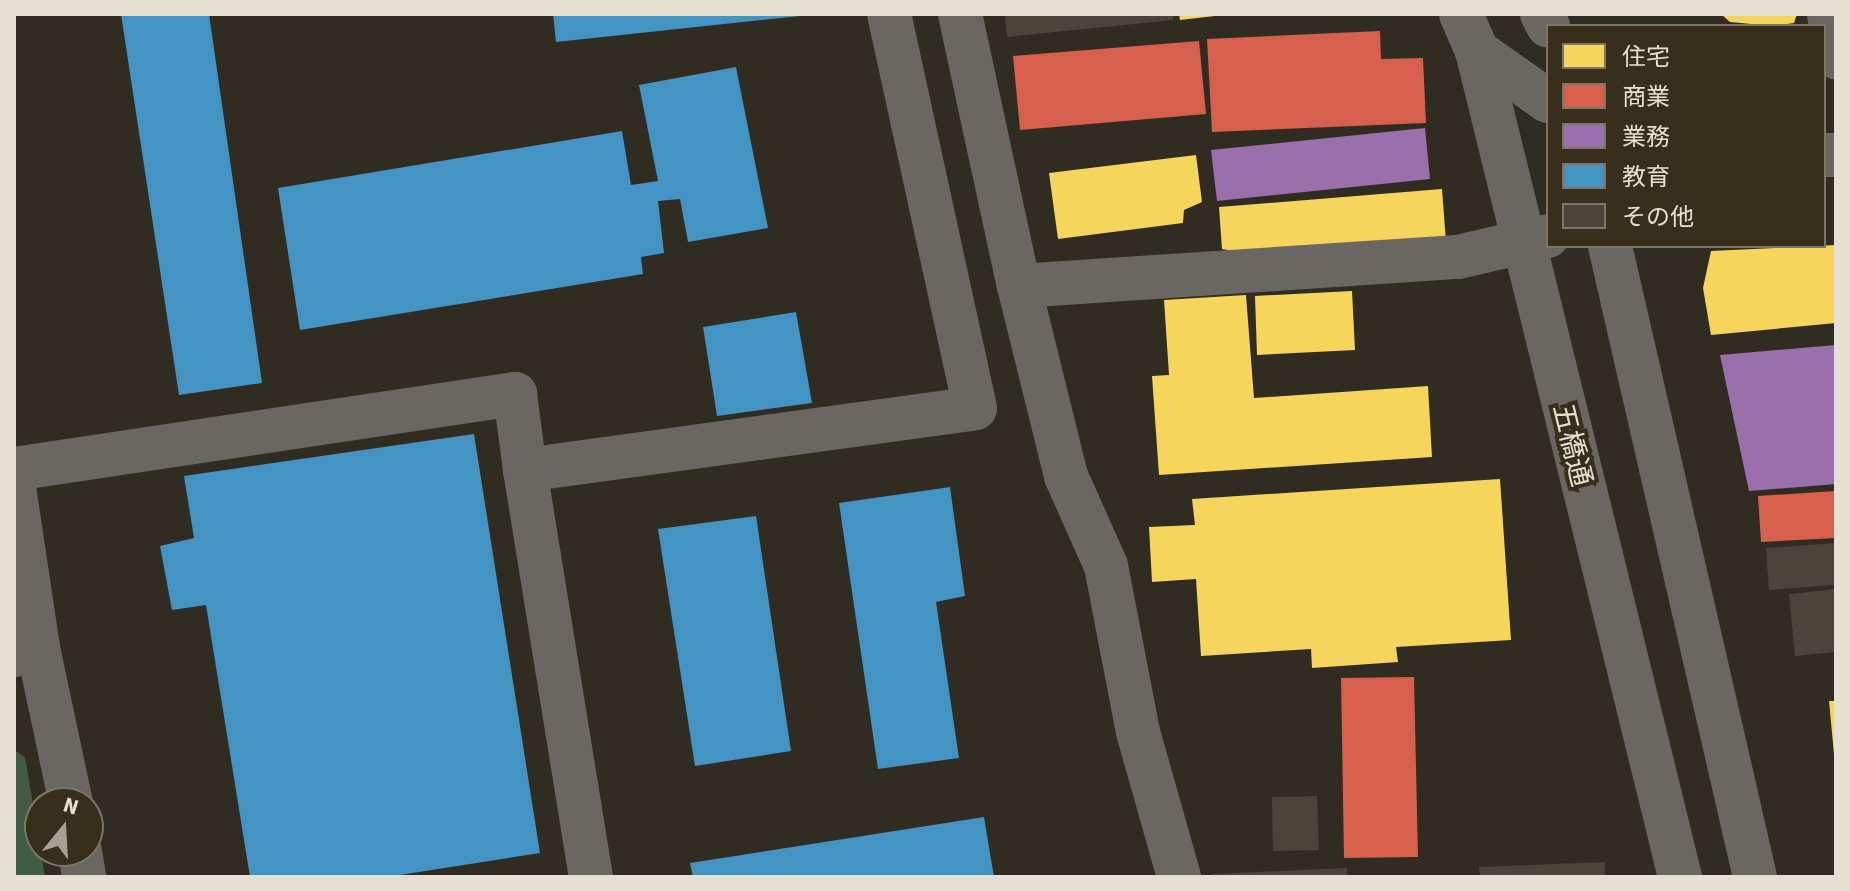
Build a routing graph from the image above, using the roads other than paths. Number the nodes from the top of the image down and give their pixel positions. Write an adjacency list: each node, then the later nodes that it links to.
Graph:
1 (889, 14): 11 (street)
2 (960, 14): 9 (street)
3 (1829, 14): 5 (street)
4 (1469, 33): 6 (street); 7 (street, 五橋通)
5 (1836, 57)
6 (1546, 99)
7 (1535, 239): 9 (street); 17 (street, 五橋通)
8 (1610, 248): 18 (street)
9 (1019, 286): 16 (street)
10 (14, 469): 11 (street)
11 (525, 470): 15 (street)
12 (14, 487): 13 (street)
13 (26, 651): 14 (street)
14 (66, 787)
15 (591, 877)
16 (1179, 877)
17 (1680, 877)
18 (1755, 877)

